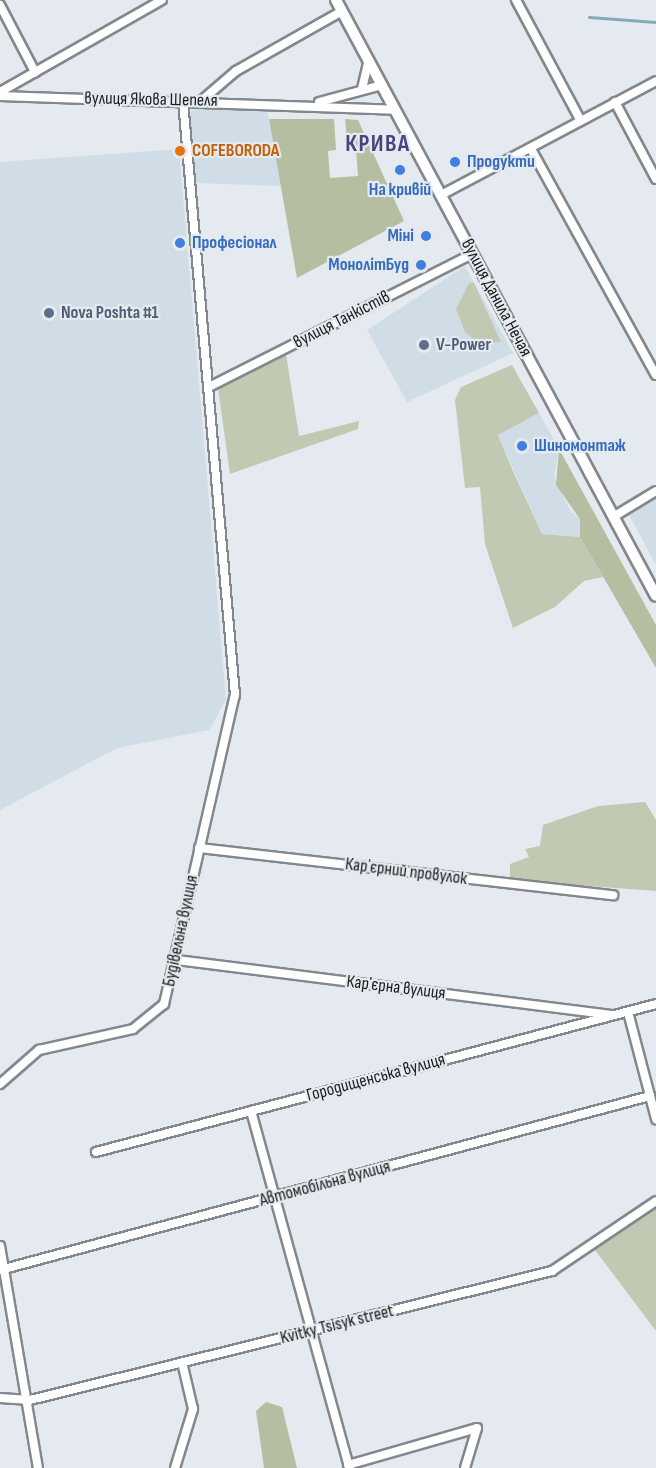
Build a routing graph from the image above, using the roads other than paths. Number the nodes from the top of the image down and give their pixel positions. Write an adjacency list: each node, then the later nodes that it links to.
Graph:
1 (162, 0): 7 (street)
2 (336, 0): 5 (main road, вулиця Данила Нечая)
3 (516, 0): 18 (street)
4 (0, 5): 7 (street)
5 (342, 11): 6 (main road, вулиця Данила Нечая); 13 (street)
6 (368, 58): 9 (main road, вулиця Данила Нечая); 10 (street)
7 (35, 72): 11 (street)
8 (656, 81): 14 (street)
9 (383, 87): 10 (street); 16 (street); 17 (main road, вулиця Данила Нечая)
10 (362, 89): 15 (street)
11 (0, 94): 12 (street, вулиця Якова Шепеля)
12 (183, 101): 13 (street, вулиця Якова Шепеля); 24 (street, Будівельна вулиця)
13 (201, 101): 15 (street, вулиця Якова Шепеля)
14 (615, 102): 18 (street); 20 (street)
15 (303, 104): 16 (street, вулиця Якова Шепеля)
16 (371, 106): 17 (street, вулиця Якова Шепеля)
17 (395, 110): 21 (main road, вулиця Данила Нечая)
18 (581, 121): 19 (street)
19 (531, 148): 21 (street); 23 (street)
20 (656, 179)
21 (441, 195): 22 (main road, вулиця Данила Нечая)
22 (472, 254): 24 (street, вулиця Танкістів); 26 (main road, вулиця Данила Нечая)
23 (656, 375)
24 (211, 386): 28 (street, Будівельна вулиця)
25 (656, 491): 26 (street)
26 (613, 517): 27 (main road, вулиця Данила Нечая)
27 (656, 596)
28 (199, 848): 29 (street, Карʼєрний провулок); 30 (street, Будівельна вулиця)
29 (613, 895)
30 (177, 960): 33 (street, Карʼєрна вулиця); 34 (street, Будівельна вулиця)
31 (656, 1004): 32 (street, Городищенська вулиця)
32 (628, 1012): 33 (street, Городищенська вулиця); 35 (street)
33 (615, 1016): 36 (street, Городищенська вулиця)
34 (0, 1084)
35 (650, 1096): 37 (street); 39 (street, Автомобільна вулиця)
36 (251, 1111): 38 (street, Городищенська вулиця); 39 (street)
37 (656, 1119)
38 (96, 1152)
39 (274, 1198): 42 (street, Автомобільна вулиця); 43 (street)
40 (656, 1201): 43 (street, Kvitky Tsisyk street)
41 (0, 1246): 42 (street)
42 (2, 1270): 46 (street)
43 (312, 1332): 44 (street, Kvitky Tsisyk street); 47 (street)
44 (182, 1362): 46 (street, Kvitky Tsisyk street); 49 (street)
45 (0, 1398): 46 (street, Kvitky Tsisyk street)
46 (30, 1400): 48 (street)
47 (349, 1466): 50 (street)
48 (38, 1468)
49 (175, 1468)
50 (465, 1468)

